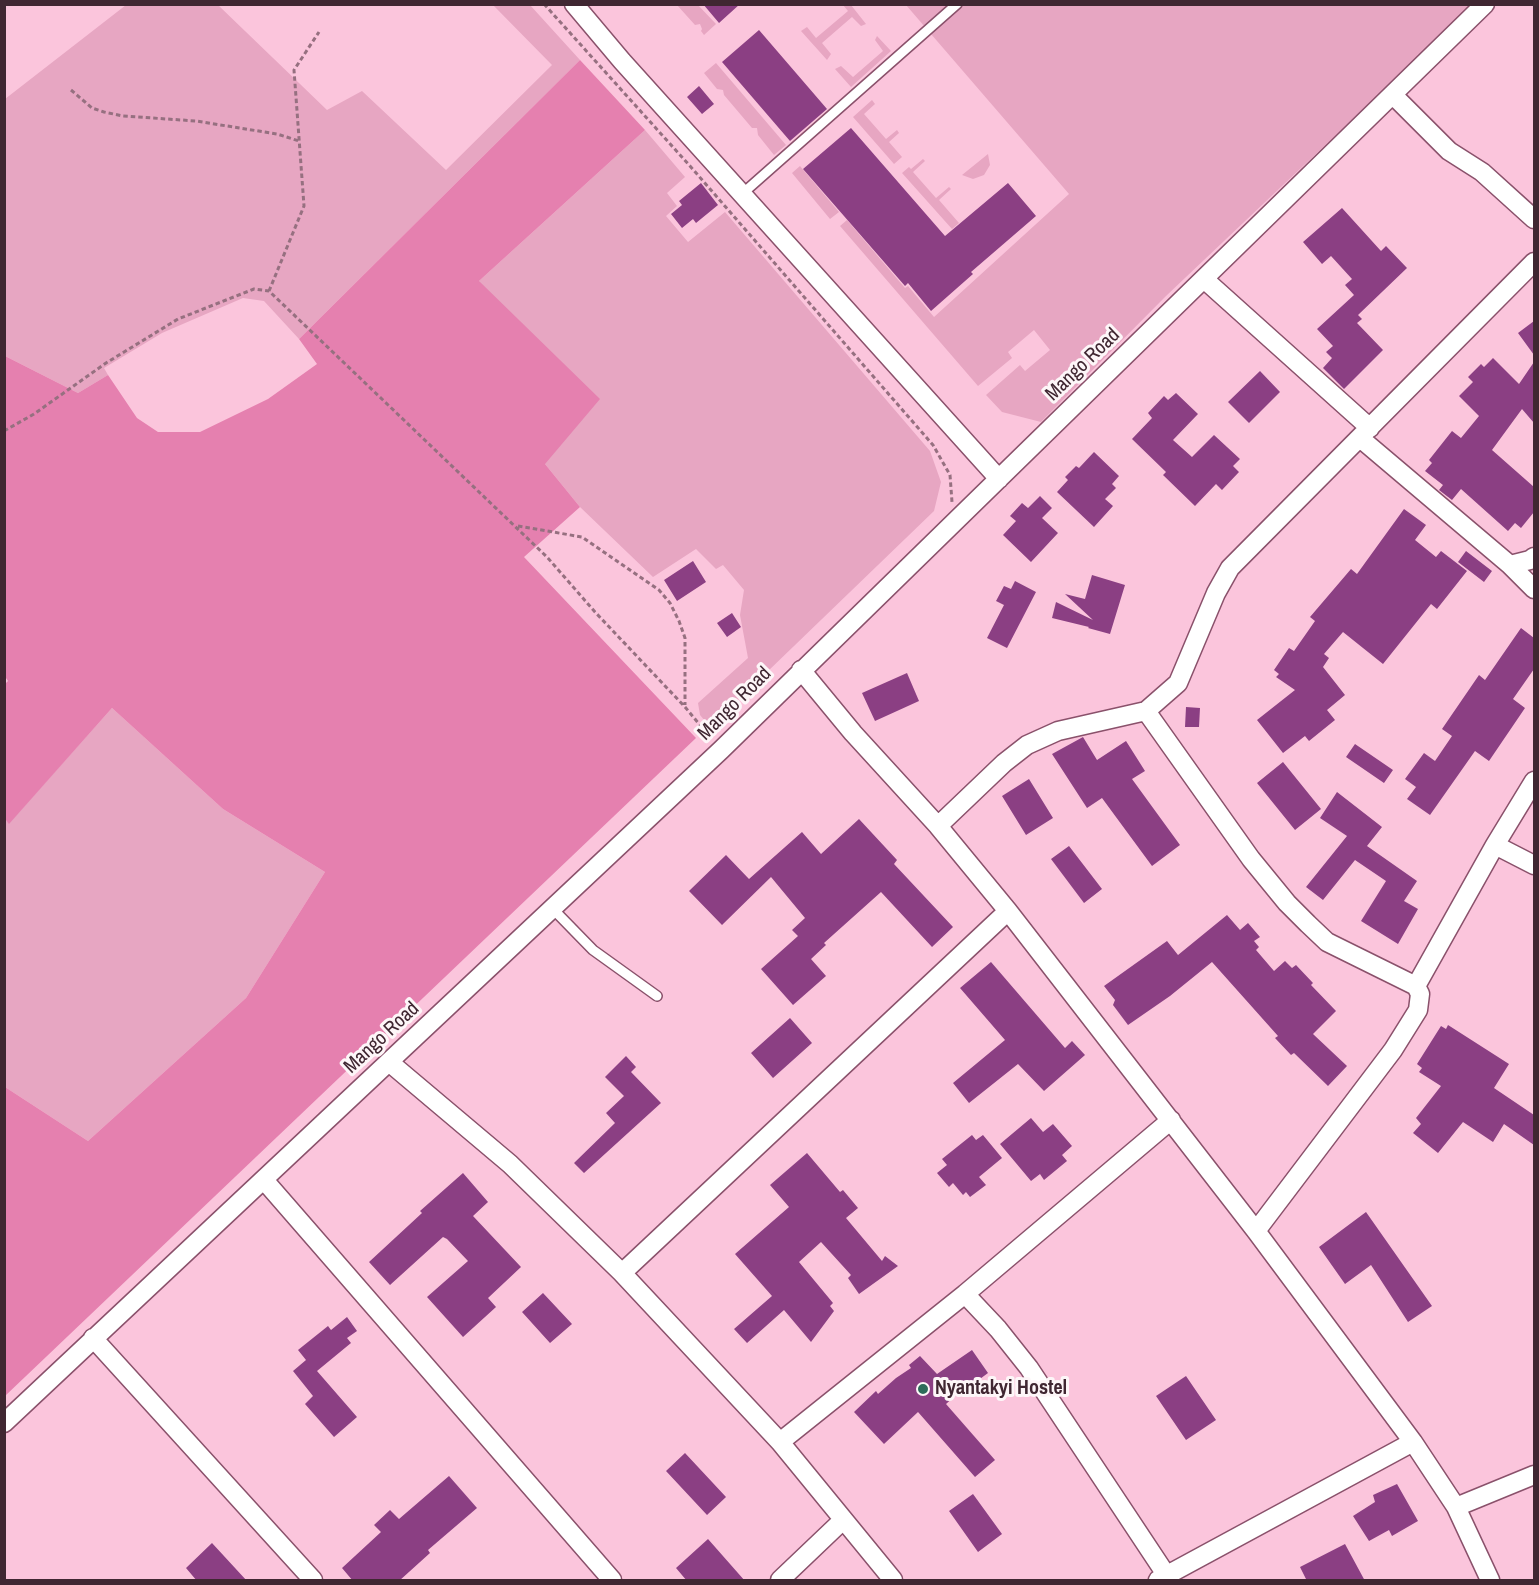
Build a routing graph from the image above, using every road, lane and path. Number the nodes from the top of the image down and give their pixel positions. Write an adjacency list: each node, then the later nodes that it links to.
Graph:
1 (544, 4): 17 (path)
2 (574, 4): 9 (street)
3 (957, 4): 9 (lane)
4 (1485, 4): 7 (street, Mango Road)
5 (319, 32): 8 (path)
6 (71, 90): 8 (path)
7 (1393, 95): 10 (street); 12 (street, Mango Road)
8 (299, 141): 13 (path)
9 (742, 194): 16 (street)
10 (1534, 219)
11 (1534, 261): 15 (street)
12 (1204, 279): 15 (street); 16 (street, Mango Road)
13 (269, 291): 14 (path); 18 (path)
14 (4, 431)
15 (1365, 433): 20 (street); 24 (street)
16 (999, 479): 17 (street, Mango Road)
17 (953, 523): 22 (street, Mango Road)
18 (516, 525): 23 (path); 23 (path)
19 (1534, 557): 20 (street)
20 (1510, 565): 21 (street)
21 (1534, 589)
22 (801, 670): 25 (street, Mango Road); 27 (street)
23 (685, 707): 25 (path)
24 (1146, 711): 27 (street); 32 (street)
25 (721, 750): 30 (street, Mango Road)
26 (1534, 780): 28 (street)
27 (938, 826): 31 (street)
28 (1495, 845): 29 (street); 32 (street)
29 (1534, 865)
30 (552, 908): 33 (lane); 34 (street, Mango Road)
31 (1008, 912): 35 (street); 38 (street)
32 (1416, 986): 37 (street)
33 (657, 996)
34 (389, 1062): 36 (street, Mango Road); 38 (street)
35 (1171, 1120): 37 (street); 39 (street)
36 (264, 1180): 40 (street, Mango Road); 49 (street)
37 (1256, 1231): 43 (street)
38 (622, 1273): 42 (street)
39 (965, 1294): 42 (street); 47 (street)
40 (93, 1338): 41 (street, Mango Road); 48 (street)
41 (4, 1423)
42 (780, 1442): 46 (street)
43 (1413, 1442): 45 (street); 47 (street)
44 (1534, 1475): 45 (street)
45 (1456, 1507): 52 (street)
46 (843, 1520): 50 (street); 51 (street)
47 (1162, 1578)
48 (313, 1581)
49 (612, 1581)
50 (780, 1581)
51 (893, 1581)
52 (1490, 1581)

